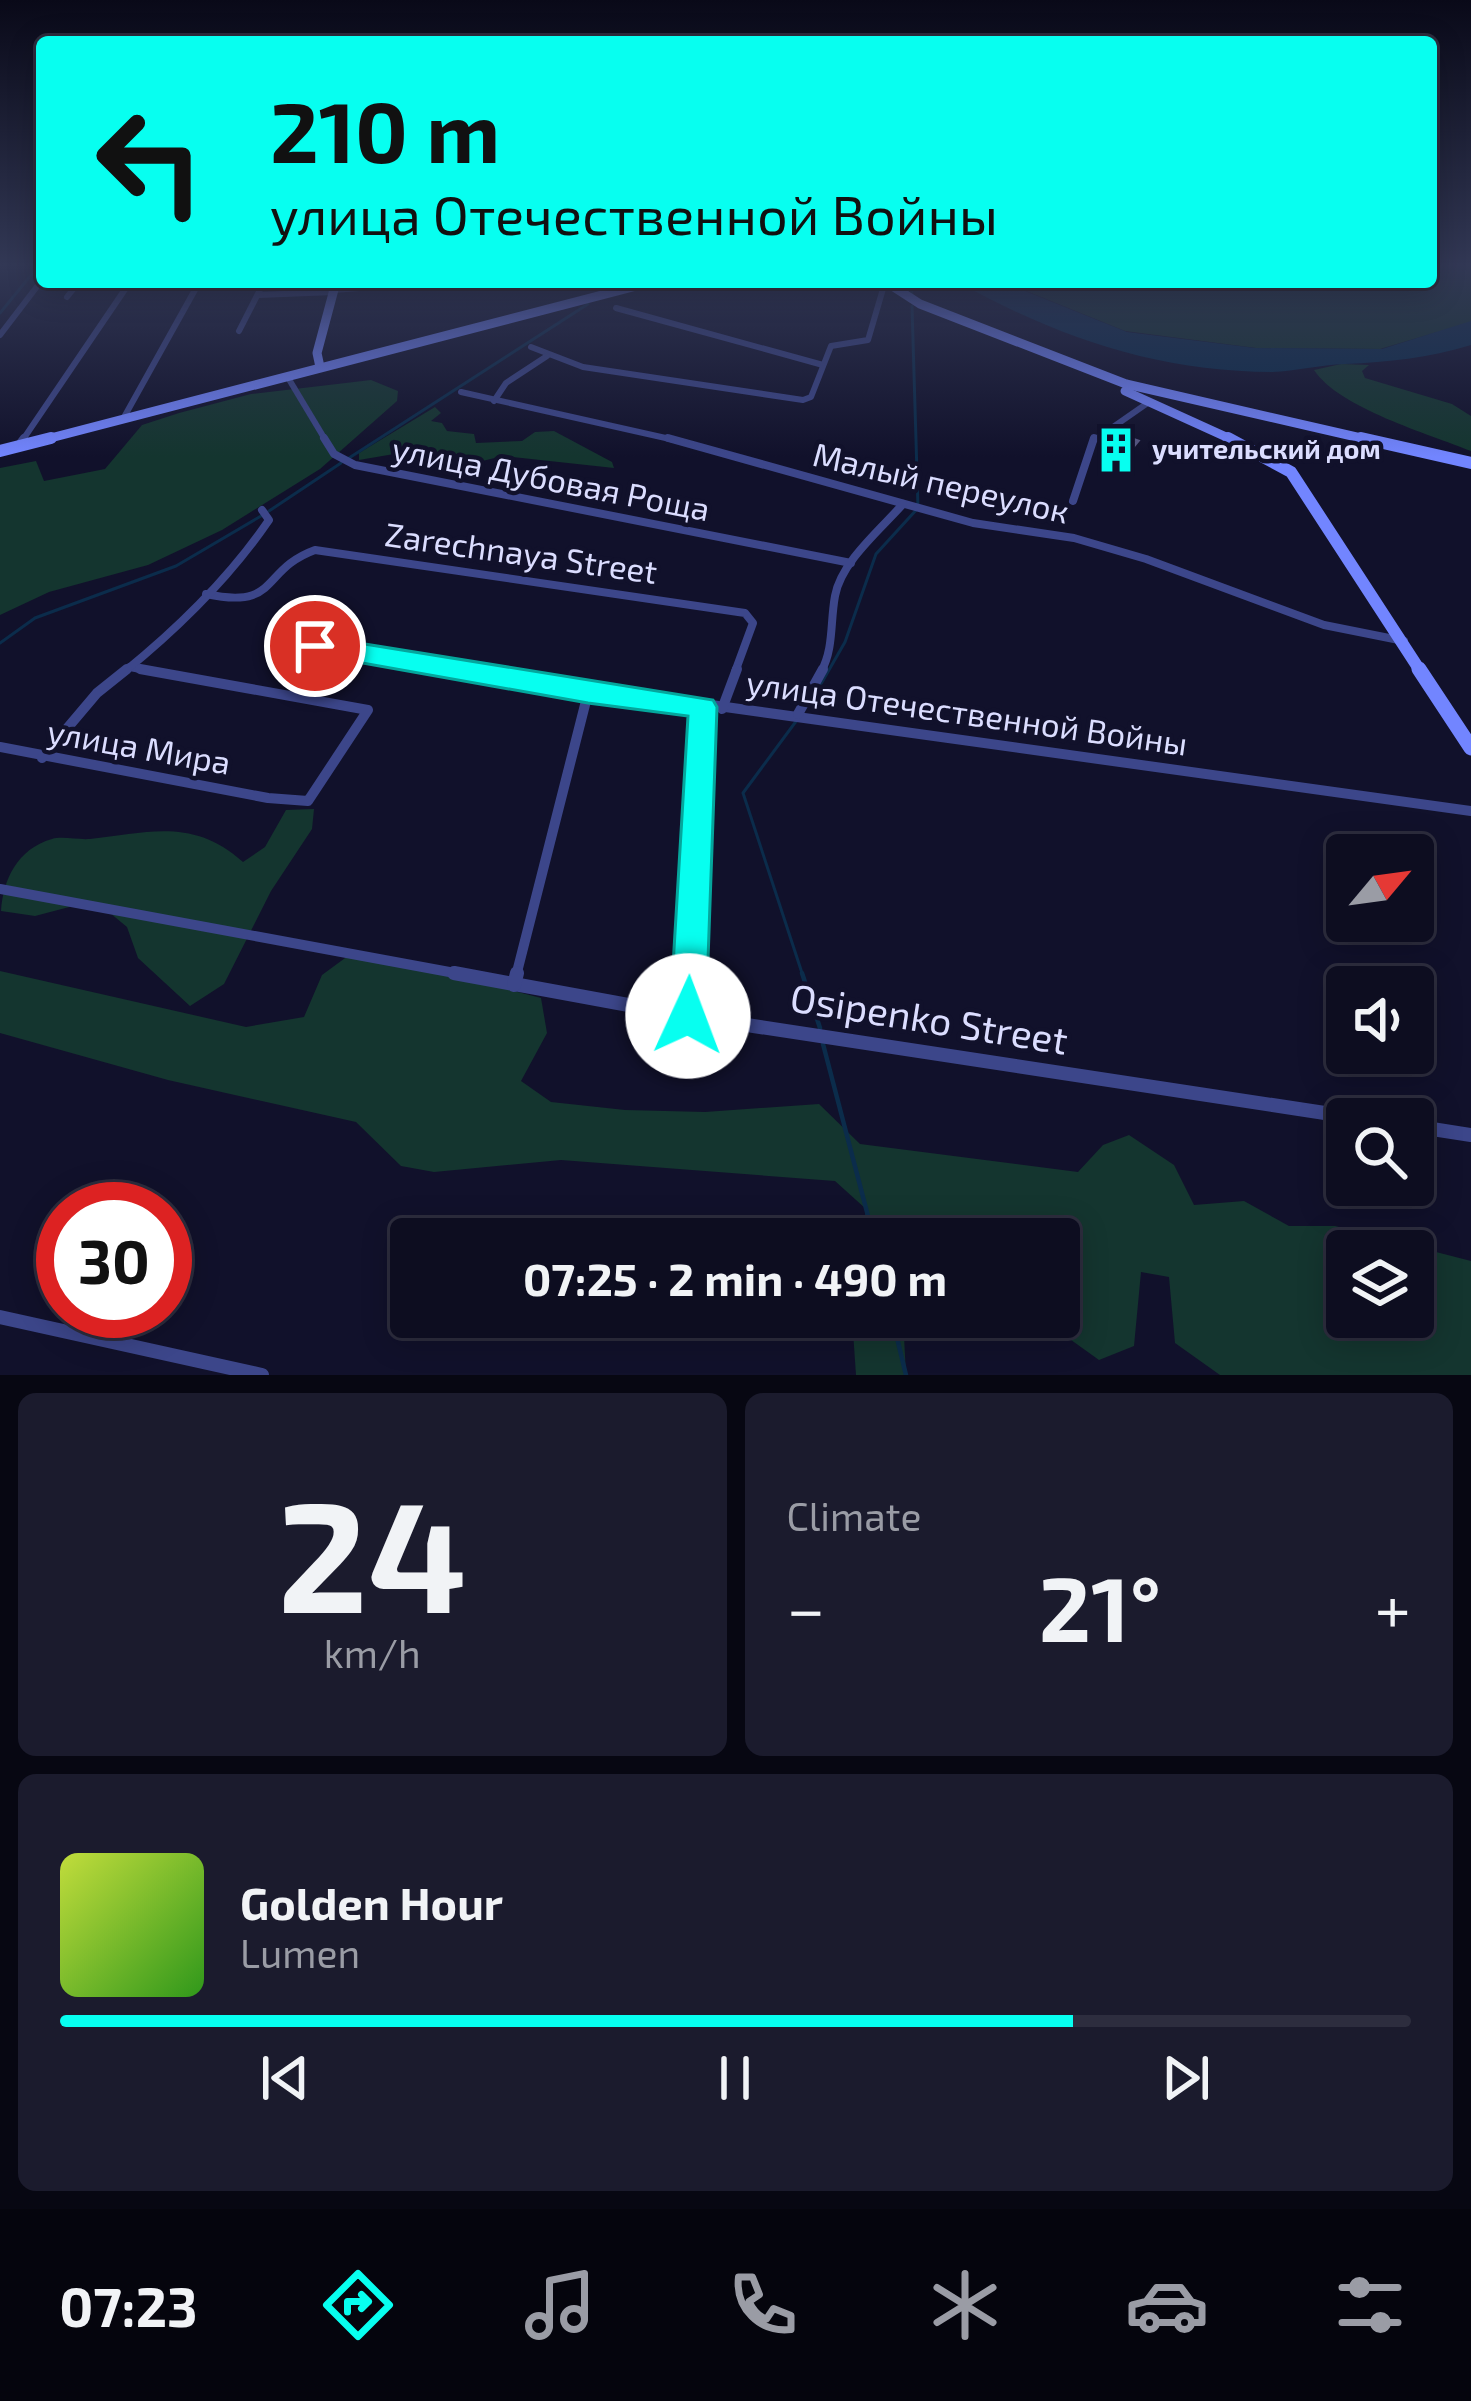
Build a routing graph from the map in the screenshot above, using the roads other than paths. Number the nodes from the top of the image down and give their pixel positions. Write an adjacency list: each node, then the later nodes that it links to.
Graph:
1 (98, 328): 20 (street)
2 (173, 328): 19 (street)
3 (240, 328): 9 (street)
4 (323, 328): 14 (street)
5 (468, 328): 14 (street)
6 (690, 328): 12 (street)
7 (871, 328): 12 (street)
8 (979, 328): 13 (street)
9 (239, 331)
10 (531, 347): 11 (street)
11 (548, 356): 12 (street); 17 (street)
12 (824, 365)
13 (1072, 366): 18 (street); 22 (street)
14 (320, 367): 15 (street)
15 (287, 376): 19 (street); 26 (street, улица Дубовая Роща)
16 (461, 392): 17 (street, Малый переулок)
17 (494, 401): 24 (street, Малый переулок)
18 (1149, 402): 23 (street); 28 (street)
19 (123, 418): 20 (street)
20 (17, 447): 21 (street)
21 (0, 451)
22 (1471, 463)
23 (1073, 501)
24 (903, 504): 26 (street); 28 (street, Малый переулок)
25 (262, 510): 27 (street)
26 (850, 563): 34 (street)
27 (206, 594): 30 (street); 33 (street, Zarechnaya Street)
28 (1404, 641): 36 (street)
29 (315, 646): 31 (street, улица Отечественной Войны)
30 (130, 667): 37 (street); 37 (street, улица Мира)
31 (588, 693): 32 (street, улица Отечественной Войны); 40 (street)
32 (703, 707): 33 (street, улица Отечественной Войны); 41 (street)
33 (722, 709): 34 (street, улица Отечественной Войны)
34 (798, 714): 38 (street, улица Отечественной Войны)
35 (0, 747): 37 (street, улица Мира)
36 (1471, 748)
37 (42, 758)
38 (1471, 811)
39 (0, 889): 40 (street, Osipenko Street)
40 (514, 985): 41 (street, Osipenko Street)
41 (688, 1016): 42 (street, Osipenko Street)
42 (1326, 1113)
43 (1434, 1129): 44 (street)
44 (1471, 1135)
45 (0, 1317): 46 (street)
46 (262, 1375)

